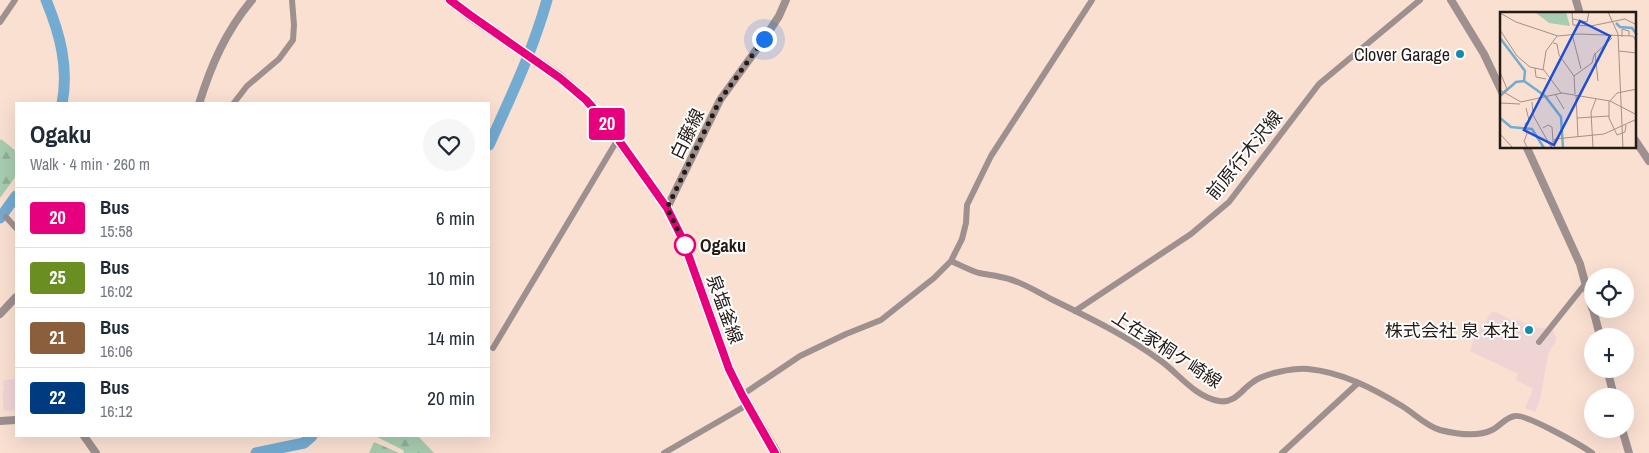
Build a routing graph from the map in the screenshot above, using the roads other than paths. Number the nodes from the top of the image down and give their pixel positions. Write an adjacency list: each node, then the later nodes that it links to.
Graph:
1 (15, 0): 9 (street)
2 (252, 0): 11 (street)
3 (292, 0): 12 (street)
4 (450, 0): 13 (main road, 泉塩釜線)
5 (786, 0): 17 (street, 白藤線)
6 (1092, 0): 20 (street)
7 (1420, 0): 24 (street, 前原行木沢線)
8 (1451, 0): 10 (street)
9 (0, 22)
10 (1500, 88)
11 (200, 102)
12 (235, 102)
13 (618, 139): 17 (main road, 泉塩釜線); 27 (street)
14 (1636, 142): 16 (street)
15 (1527, 149): 21 (street)
16 (1649, 161)
17 (667, 208): 29 (main road, 泉塩釜線)
18 (6, 217): 19 (street)
19 (15, 227)
20 (951, 261): 24 (street, 上在家桐ケ崎線); 29 (street)
21 (1584, 278)
22 (1584, 286): 26 (street)
23 (15, 298): 25 (street)
24 (1075, 311): 28 (street, 上在家桐ケ崎線)
25 (0, 314)
26 (1539, 342)
27 (493, 348)
28 (1358, 383): 38 (street); 39 (street, 上在家桐ケ崎線)
29 (742, 395): 30 (main road, 泉塩釜線)
30 (748, 405): 36 (street); 37 (main road, 泉塩釜線)
31 (15, 420): 32 (street)
32 (0, 421)
33 (85, 437): 35 (street)
34 (1625, 438): 40 (street)
35 (96, 453)
36 (664, 453)
37 (776, 453)
38 (1282, 453)
39 (1592, 453)
40 (1629, 453)

